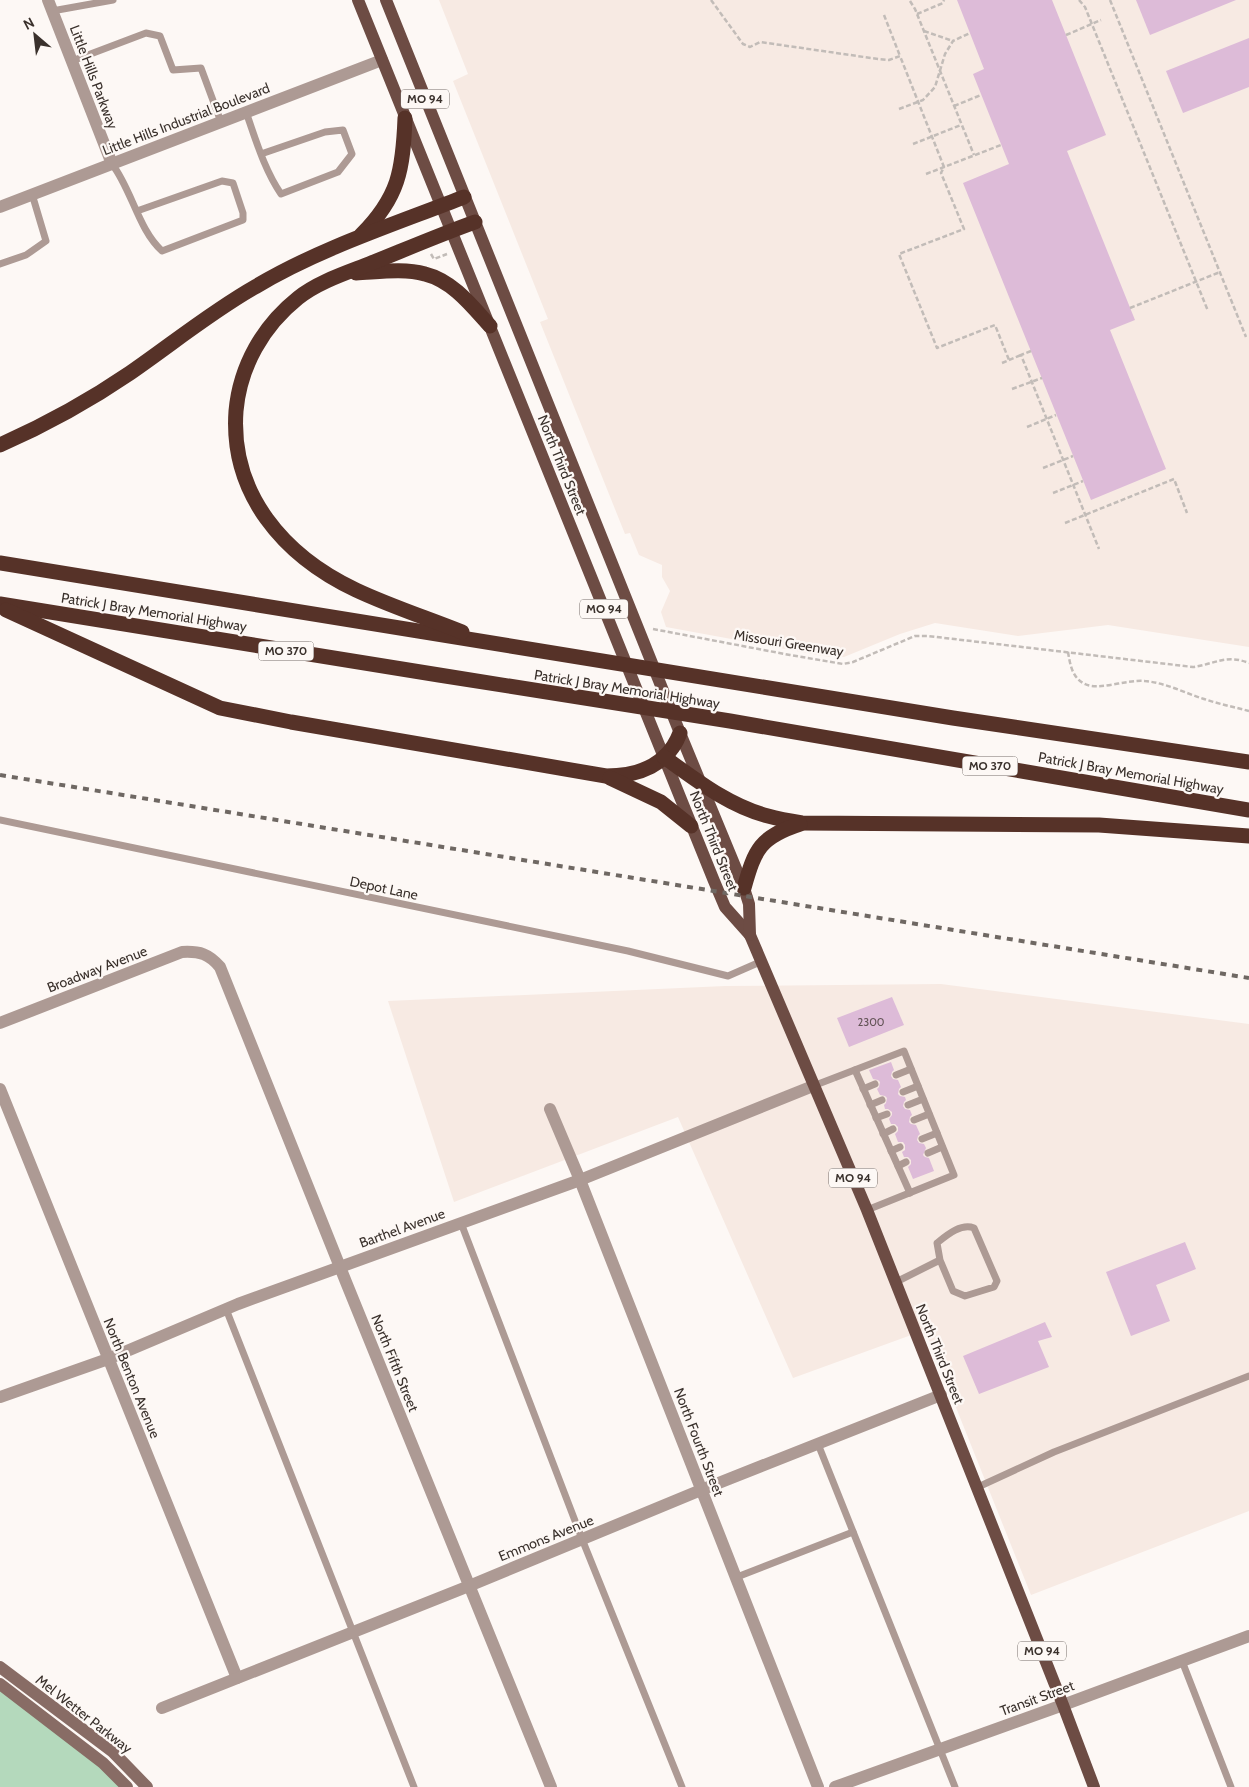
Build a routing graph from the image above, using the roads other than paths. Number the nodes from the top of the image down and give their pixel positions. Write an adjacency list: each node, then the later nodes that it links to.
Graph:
1 (113, 0): 4 (lane)
2 (358, 0): 5 (main road, North Third Street / MO 94)
3 (386, 0): 13 (main road, North Third Street / MO 94)
4 (50, 5): 6 (street, Little Hills Parkway)
5 (382, 60): 7 (street, Little Hills Industrial Boulevard); 8 (main road, North Third Street / MO 94)
6 (72, 61): 9 (lane); 11 (street, Little Hills Parkway)
7 (246, 112): 9 (street, Little Hills Industrial Boulevard); 10 (lane)
8 (405, 118): 14 (main road, North Third Street / MO 94); 19 (highway)
9 (221, 122): 11 (street, Little Hills Industrial Boulevard)
10 (261, 154): 10 (lane)
11 (112, 164): 12 (street, Little Hills Industrial Boulevard); 16 (lane)
12 (32, 194): 15 (street, Little Hills Industrial Boulevard); 20 (lane)
13 (464, 197): 14 (highway); 17 (main road, North Third Street / MO 94)
14 (441, 206): 18 (main road, North Third Street / MO 94); 19 (highway)
15 (0, 207)
16 (137, 211): 16 (lane)
17 (474, 222): 18 (highway); 27 (main road, North Third Street / MO 94)
18 (451, 231): 21 (highway); 22 (main road, North Third Street / MO 94)
19 (356, 240): 23 (highway)
20 (0, 264)
21 (345, 274): 22 (highway); 26 (highway)
22 (490, 326): 28 (main road, North Third Street / MO 94)
23 (0, 445)
24 (0, 563): 26 (highway, Patrick J Bray Memorial Highway)
25 (0, 605): 30 (highway); 32 (highway, Patrick J Bray Memorial Highway / MO 370)
26 (489, 642): 29 (highway, Patrick J Bray Memorial Highway)
27 (680, 732): 28 (highway); 31 (main road, North Third Street / MO 94)
28 (664, 757): 30 (highway); 31 (highway); 35 (main road, North Third Street / MO 94)
29 (1249, 762)
30 (606, 776): 35 (highway)
31 (700, 782): 34 (highway); 37 (main road, North Third Street / MO 94)
32 (1249, 810)
33 (0, 820): 40 (lane, Depot Lane)
34 (802, 824): 36 (highway); 37 (highway)
35 (690, 826): 38 (main road, North Third Street / MO 94)
36 (1249, 836)
37 (744, 888): 38 (main road, North Third Street / MO 94)
38 (750, 936): 40 (main road, North Third Street / MO 94)
39 (206, 954): 41 (street, Broadway Avenue); 75 (street, North Fifth Street)
40 (760, 962): 46 (main road, North Third Street / MO 94)
41 (0, 1023)
42 (911, 1069): 43 (lane); 44 (lane); 47 (lane)
43 (855, 1070): 46 (lane); 49 (lane)
44 (896, 1075)
45 (875, 1084): 49 (lane)
46 (813, 1086): 70 (street, Barthel Avenue); 72 (main road, North Third Street / MO 94)
47 (918, 1086): 50 (lane); 52 (lane)
48 (0, 1089): 78 (street, North Benton Avenue)
49 (863, 1089): 53 (lane)
50 (903, 1092)
51 (882, 1100): 53 (lane)
52 (923, 1100): 54 (lane); 57 (lane)
53 (870, 1104): 58 (lane)
54 (908, 1105)
55 (550, 1109): 70 (street, North Fourth Street)
56 (887, 1114): 58 (lane)
57 (929, 1114): 59 (lane); 61 (lane)
58 (876, 1118): 62 (lane)
59 (914, 1120)
60 (893, 1129): 62 (lane)
61 (937, 1133): 63 (lane); 65 (lane)
62 (884, 1134): 66 (lane)
63 (922, 1138)
64 (900, 1147): 66 (lane)
65 (942, 1147): 67 (lane); 71 (lane)
66 (891, 1151): 69 (lane)
67 (928, 1154)
68 (906, 1162): 69 (lane)
69 (898, 1166): 71 (lane)
70 (580, 1180): 73 (street, Barthel Avenue); 84 (street, North Fourth Street)
71 (910, 1193): 72 (lane)
72 (867, 1210): 76 (main road, North Third Street / MO 94)
73 (461, 1223): 75 (street, Barthel Avenue); 86 (lane)
74 (940, 1260): 74 (lane); 76 (lane)
75 (340, 1267): 77 (street, Barthel Avenue); 88 (street, North Fifth Street)
76 (896, 1282): 80 (main road, North Third Street / MO 94)
77 (226, 1309): 78 (street, Barthel Avenue); 89 (lane)
78 (108, 1359): 81 (street, Barthel Avenue); 93 (street, North Benton Avenue)
79 (1249, 1376): 83 (lane)
80 (941, 1395): 82 (street, Emmons Avenue); 83 (main road, North Third Street / MO 94)
81 (0, 1397)
82 (818, 1444): 84 (street, Emmons Avenue); 85 (lane)
83 (978, 1487): 95 (main road, North Third Street / MO 94)
84 (701, 1490): 86 (street, Emmons Avenue); 87 (street, North Fourth Street)
85 (853, 1532): 87 (lane); 97 (lane)
86 (582, 1540): 88 (street, Emmons Avenue); 102 (lane)
87 (736, 1577): 103 (street, North Fourth Street)
88 (469, 1586): 89 (street, Emmons Avenue); 101 (street, North Fifth Street)
89 (354, 1632): 93 (street, Emmons Avenue); 100 (lane)
90 (1249, 1636): 91 (street, Transit Street)
91 (1182, 1661): 95 (street, Transit Street); 107 (lane)
92 (0, 1667): 99 (main road, Mel Wetter Parkway)
93 (237, 1678): 96 (street, Emmons Avenue)
94 (0, 1684): 98 (main road, Mel Wetter Parkway)
95 (1063, 1705): 97 (street, Transit Street); 106 (main road, North Third Street / MO 94)
96 (162, 1708)
97 (940, 1748): 104 (street, Transit Street); 105 (lane)
98 (128, 1787)
99 (147, 1787)
100 (414, 1787)
101 (551, 1787)
102 (682, 1787)
103 (818, 1787)
104 (835, 1787)
105 (955, 1787)
106 (1094, 1787)
107 (1231, 1787)

